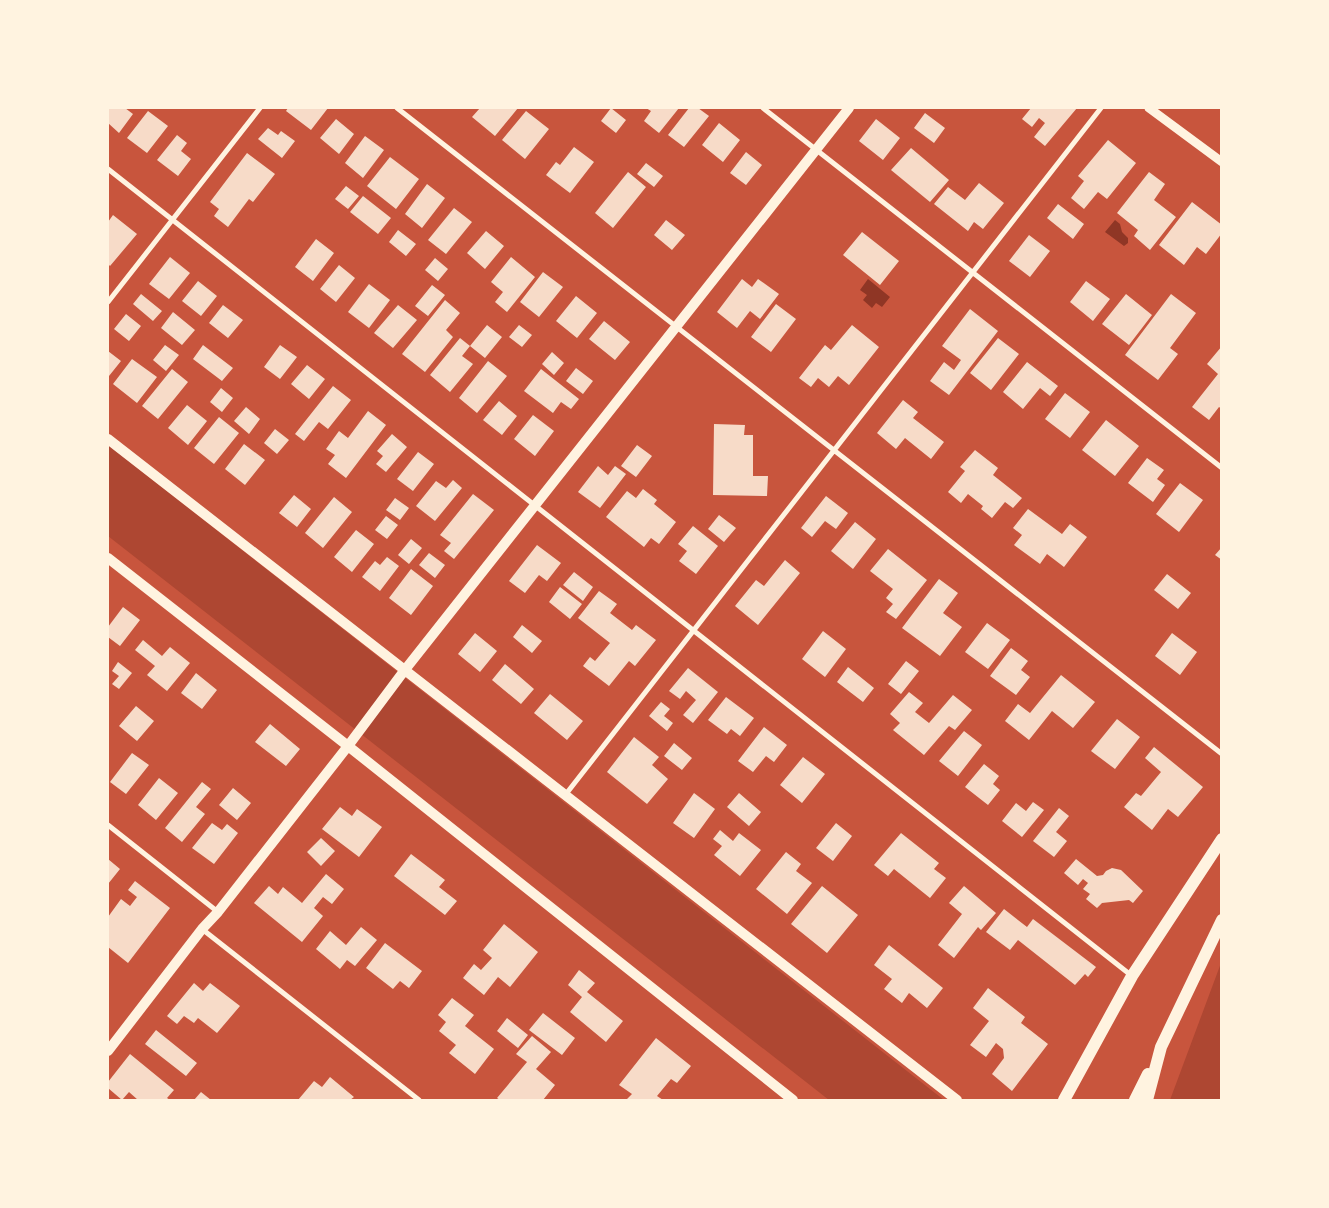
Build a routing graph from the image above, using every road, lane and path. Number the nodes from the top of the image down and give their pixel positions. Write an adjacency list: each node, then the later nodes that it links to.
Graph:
1 (260, 108): 10 (street)
2 (397, 108): 13 (street)
3 (763, 108): 7 (street)
4 (849, 108): 7 (main road)
5 (1101, 108): 11 (street)
6 (1149, 108): 8 (street)
7 (816, 149): 11 (street); 13 (main road)
8 (1222, 162)
9 (108, 169): 10 (street)
10 (172, 220): 12 (street); 17 (street)
11 (973, 272): 15 (street); 16 (street)
12 (108, 302)
13 (676, 327): 15 (street); 17 (main road)
14 (108, 439): 20 (main road)
15 (834, 450): 19 (street); 22 (street)
16 (1222, 468)
17 (535, 506): 19 (street); 20 (main road)
18 (108, 558): 21 (main road)
19 (694, 631): 23 (street); 29 (street)
20 (404, 671): 21 (main road); 23 (main road)
21 (348, 746): 26 (main road); 34 (main road)
22 (1222, 754)
23 (566, 794): 35 (main road)
24 (108, 825): 26 (street)
25 (1222, 838): 29 (main road)
26 (218, 912): 28 (main road)
27 (1222, 920): 30 (main road)
28 (202, 929): 31 (main road); 33 (street)
29 (1132, 976): 32 (main road)
30 (1161, 1047): 36 (main road); 37 (main road)
31 (108, 1051)
32 (1064, 1098)
33 (419, 1100)
34 (793, 1100)
35 (956, 1100)
36 (1135, 1100)
37 (1147, 1100)

